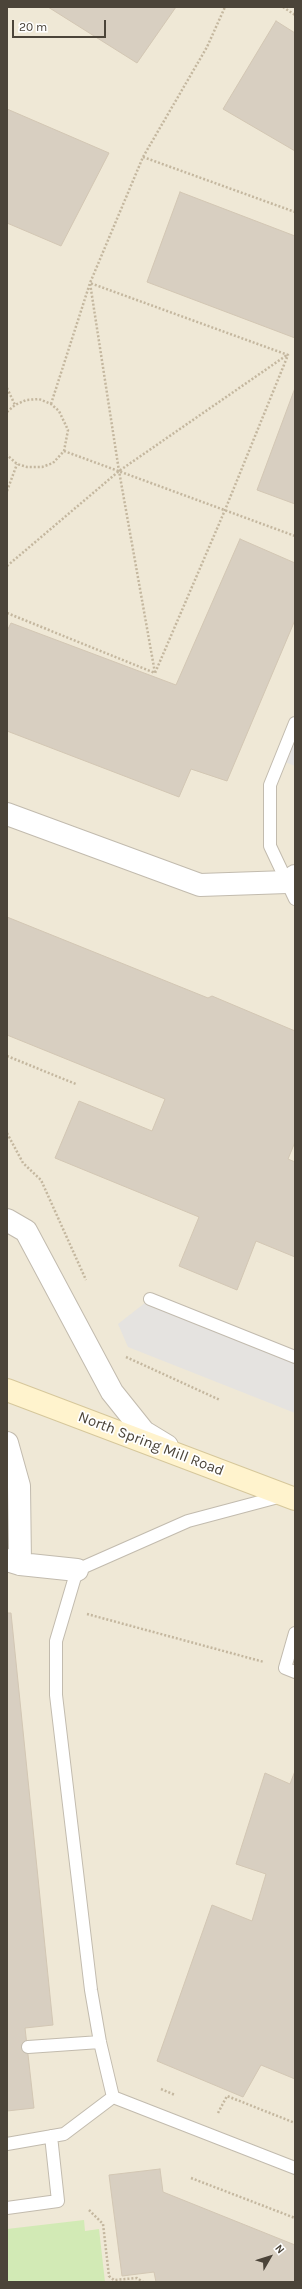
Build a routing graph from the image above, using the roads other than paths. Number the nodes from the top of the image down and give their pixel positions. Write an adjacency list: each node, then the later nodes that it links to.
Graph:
1 (295, 723): 3 (lane)
2 (7, 814): 3 (street)
3 (292, 886)
4 (7, 1220): 9 (street)
5 (150, 1299): 6 (lane)
6 (295, 1358)
7 (7, 1390): 9 (main road, North Spring Mill Road)
8 (7, 1443): 11 (street)
9 (184, 1457): 10 (main road, North Spring Mill Road)
10 (290, 1497): 12 (lane)
11 (14, 1562): 12 (street)
12 (77, 1570): 15 (lane)
13 (295, 1633): 14 (lane)
14 (290, 1670)
15 (100, 2042): 16 (lane); 17 (lane)
16 (28, 2047)
17 (113, 2097): 18 (lane); 20 (lane)
18 (51, 2136): 19 (lane); 21 (lane)
19 (7, 2144)
20 (295, 2168)
21 (7, 2208)

